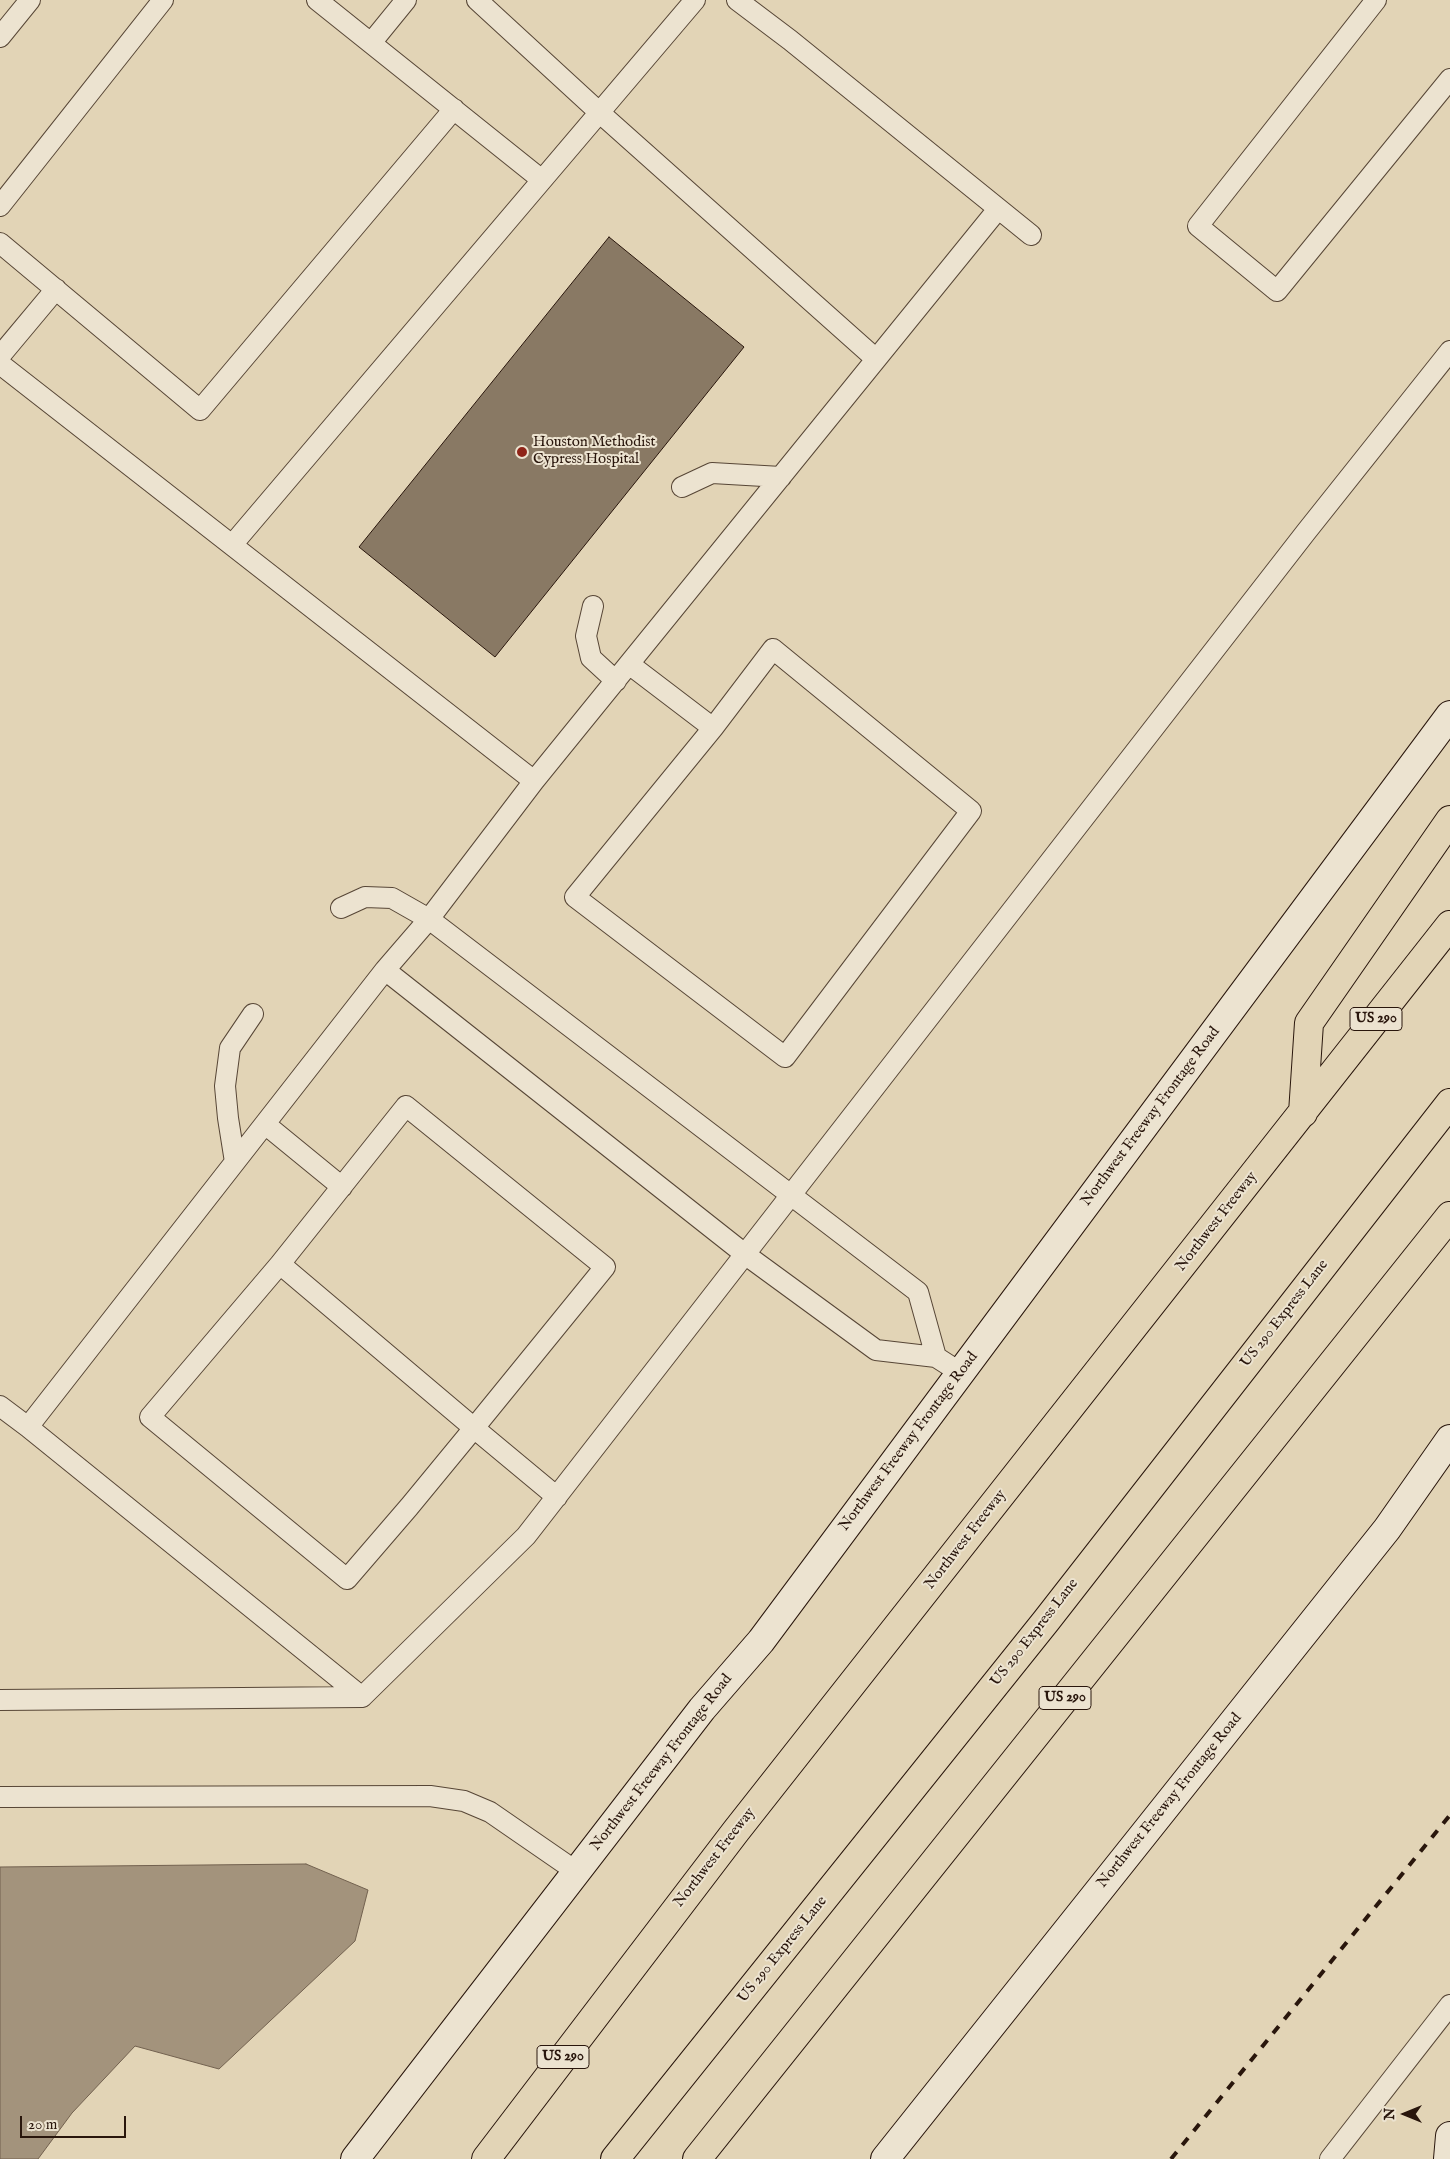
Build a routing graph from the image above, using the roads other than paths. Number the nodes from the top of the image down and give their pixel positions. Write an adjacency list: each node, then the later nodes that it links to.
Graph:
1 (30, 0): 9 (lane)
2 (163, 0): 15 (lane)
3 (317, 0): 10 (lane)
4 (406, 0): 10 (lane)
5 (477, 0): 13 (lane)
6 (694, 0): 13 (lane)
7 (737, 0): 16 (lane)
8 (1376, 0): 11 (lane)
9 (0, 37)
10 (371, 43): 12 (lane)
11 (1450, 79)
12 (454, 109): 14 (lane); 19 (lane)
13 (600, 113): 14 (lane); 22 (lane)
14 (542, 180): 26 (lane)
15 (0, 206)
16 (998, 209): 17 (lane); 22 (lane)
17 (1031, 235)
18 (0, 243): 19 (lane)
19 (56, 289): 21 (lane)
20 (1450, 350): 44 (lane)
21 (0, 356)
22 (876, 358): 24 (lane)
23 (0, 364): 26 (lane)
24 (780, 477): 25 (lane); 28 (lane)
25 (682, 487)
26 (232, 545): 32 (lane)
27 (593, 606): 29 (lane)
28 (628, 664): 29 (lane); 31 (lane)
29 (616, 681): 32 (lane)
30 (1450, 715): 49 (main road, Northwest Freeway Frontage Road)
31 (712, 728): 31 (lane)
32 (534, 781): 35 (lane)
33 (1450, 820): 40 (highway)
34 (340, 908): 35 (lane)
35 (429, 919): 37 (lane); 44 (lane)
36 (1450, 925): 40 (highway, Northwest Freeway / US 290)
37 (386, 970): 41 (lane); 46 (lane)
38 (253, 1014): 42 (lane)
39 (1450, 1103): 63 (highway, US 290 Express Lane)
40 (1303, 1114): 62 (highway, Northwest Freeway / US 290)
41 (265, 1124): 42 (lane); 43 (lane)
42 (235, 1162): 51 (lane)
43 (342, 1187): 47 (lane); 52 (lane)
44 (791, 1196): 46 (lane); 48 (lane)
45 (1445, 1226): 64 (highway, US 290)
46 (746, 1255): 48 (lane); 54 (lane)
47 (280, 1264): 52 (lane); 52 (lane)
48 (936, 1357): 49 (lane)
49 (961, 1373): 58 (main road, Northwest Freeway Frontage Road)
50 (0, 1406): 51 (lane)
51 (28, 1427): 55 (lane)
52 (474, 1428): 54 (lane)
53 (1450, 1439): 65 (main road, Northwest Freeway Frontage Road)
54 (557, 1497): 55 (lane)
55 (362, 1698): 56 (lane)
56 (0, 1700)
57 (0, 1796): 58 (lane)
58 (576, 1872): 61 (main road, Northwest Freeway Frontage Road)
59 (1450, 2005): 66 (lane)
60 (1450, 2136): 67 (main road)
61 (355, 2159)
62 (486, 2159)
63 (615, 2159)
64 (696, 2159)
65 (885, 2159)
66 (1330, 2159)
67 (1448, 2159)

